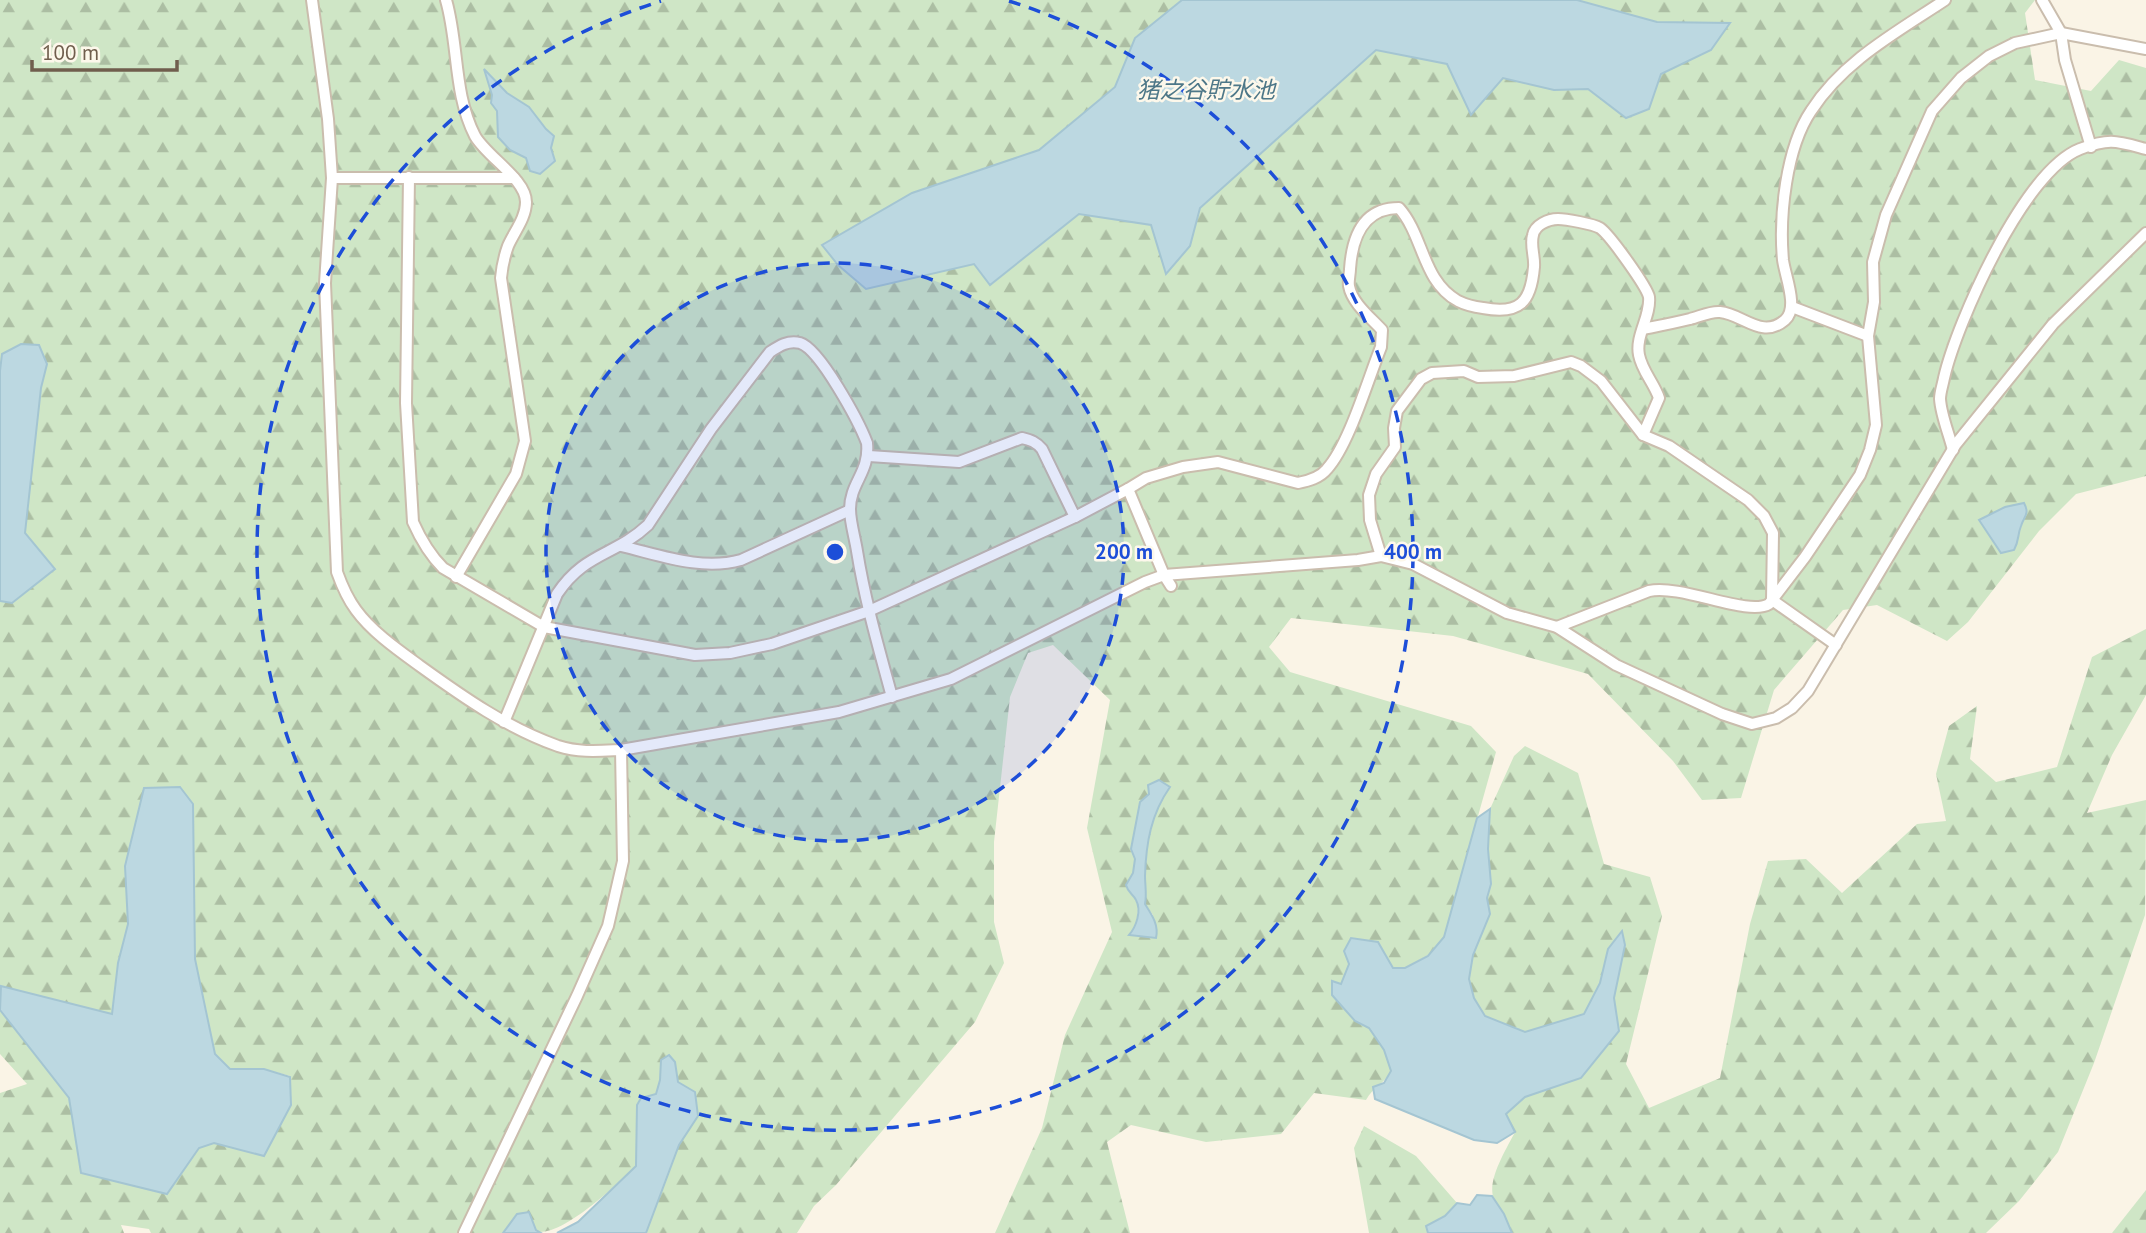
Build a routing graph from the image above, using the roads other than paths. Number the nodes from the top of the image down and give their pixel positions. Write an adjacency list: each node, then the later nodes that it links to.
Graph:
1 (312, 0): 10 (street)
2 (446, 0): 11 (street)
3 (2042, 0): 5 (street)
4 (1942, 1): 13 (street)
5 (2061, 33): 6 (street); 7 (street); 15 (street)
6 (2146, 49)
7 (2091, 147): 8 (street); 17 (street)
8 (2146, 149)
9 (408, 177): 10 (street); 11 (street); 25 (street)
10 (331, 178): 33 (street)
11 (514, 178): 25 (street)
12 (2146, 233): 17 (street)
13 (1792, 307): 14 (street); 15 (street)
14 (1643, 329): 16 (street); 19 (street)
15 (1868, 336): 27 (street)
16 (1643, 435): 23 (street); 27 (street)
17 (1953, 450): 31 (street)
18 (869, 456): 20 (street); 21 (street); 22 (street)
19 (1128, 489): 21 (street); 24 (street)
20 (850, 510): 22 (street); 28 (street)
21 (1074, 517): 28 (street)
22 (621, 546): 29 (street)
23 (1381, 556): 24 (street); 30 (street)
24 (1164, 575): 26 (street); 32 (street)
25 (456, 577): 29 (street)
26 (1171, 586)
27 (1772, 600): 30 (street); 31 (street)
28 (869, 611): 29 (street); 32 (street)
29 (544, 627): 33 (street)
30 (1557, 627): 31 (street)
31 (1836, 645)
32 (892, 698): 34 (street)
33 (503, 722): 34 (street)
34 (621, 750): 35 (street)
35 (464, 1233)

